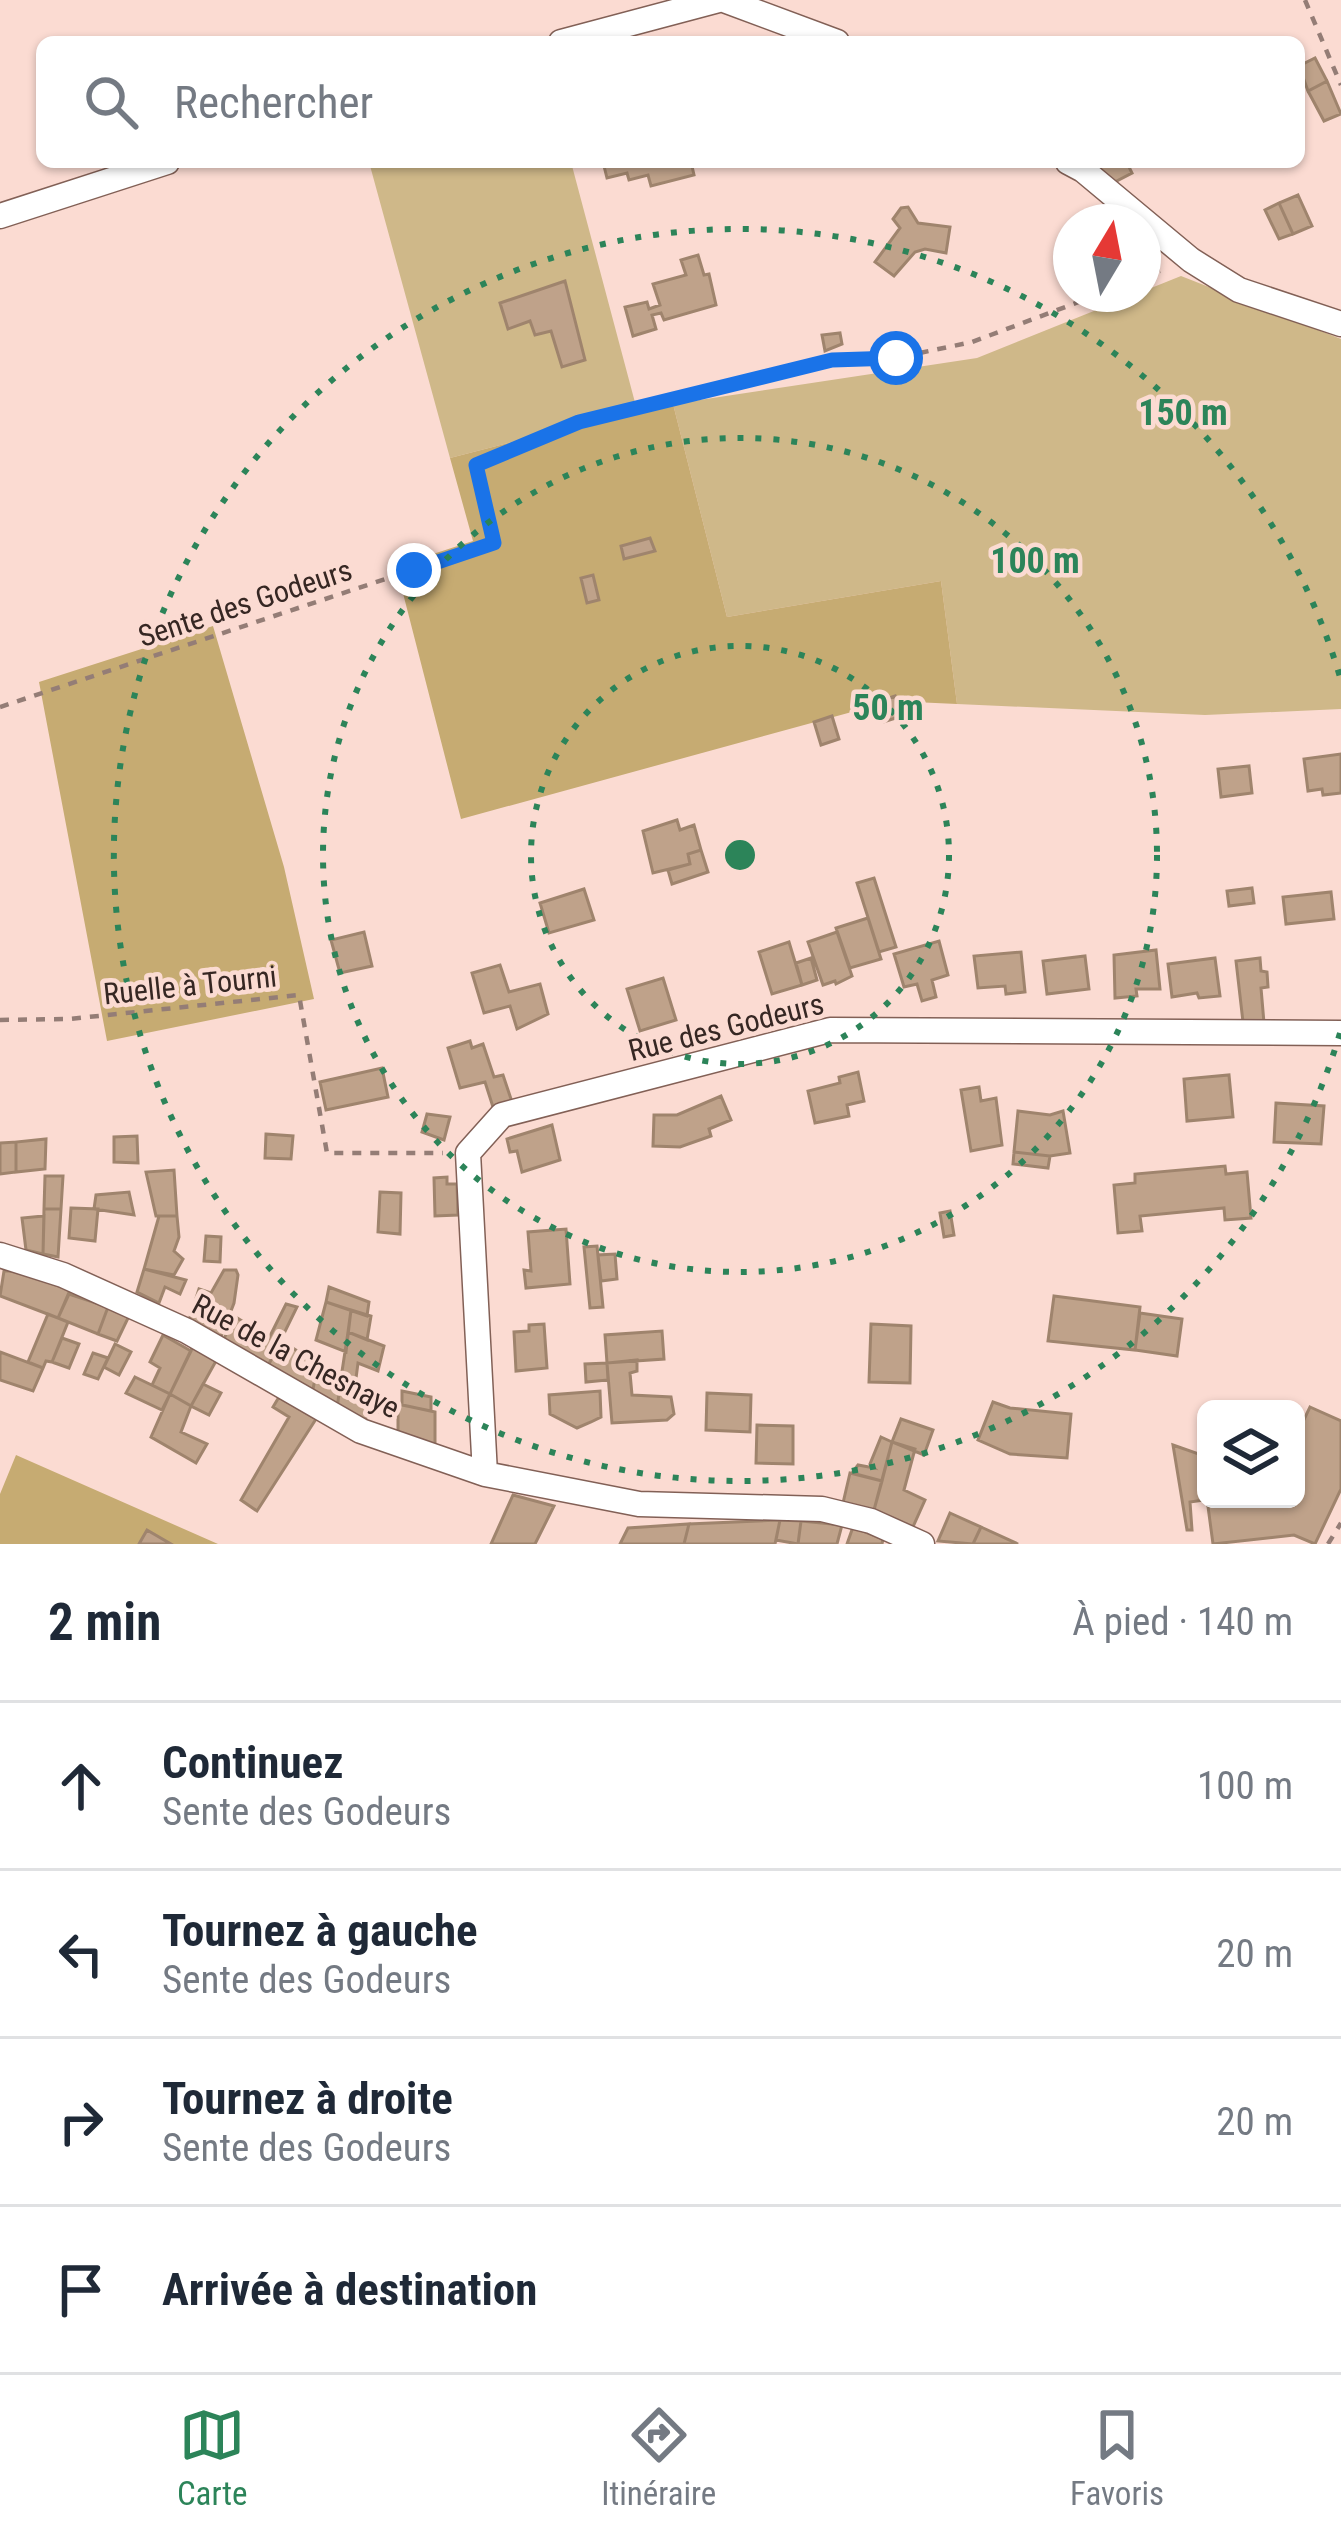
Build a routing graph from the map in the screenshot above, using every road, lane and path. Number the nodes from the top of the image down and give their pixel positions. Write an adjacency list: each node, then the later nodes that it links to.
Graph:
1 (722, 0): 3 (street); 4 (street)
2 (1305, 0): 5 (path)
3 (584, 36)
4 (821, 36)
5 (1341, 85)
6 (148, 168): 8 (street)
7 (1079, 168): 10 (street)
8 (0, 216)
9 (1053, 312): 11 (path, Sente des Godeurs)
10 (1341, 324)
11 (0, 706)
12 (0, 1020): 14 (path, Ruelle à Tourni)
13 (1341, 1033): 14 (street, Rue des Godeurs)
14 (468, 1153): 16 (street)
15 (0, 1255): 16 (street, Rue de la Chesnaye)
16 (485, 1474): 18 (street, Rue de la Chesnaye)
17 (1341, 1522): 19 (path)
18 (922, 1544)
19 (1328, 1544)

